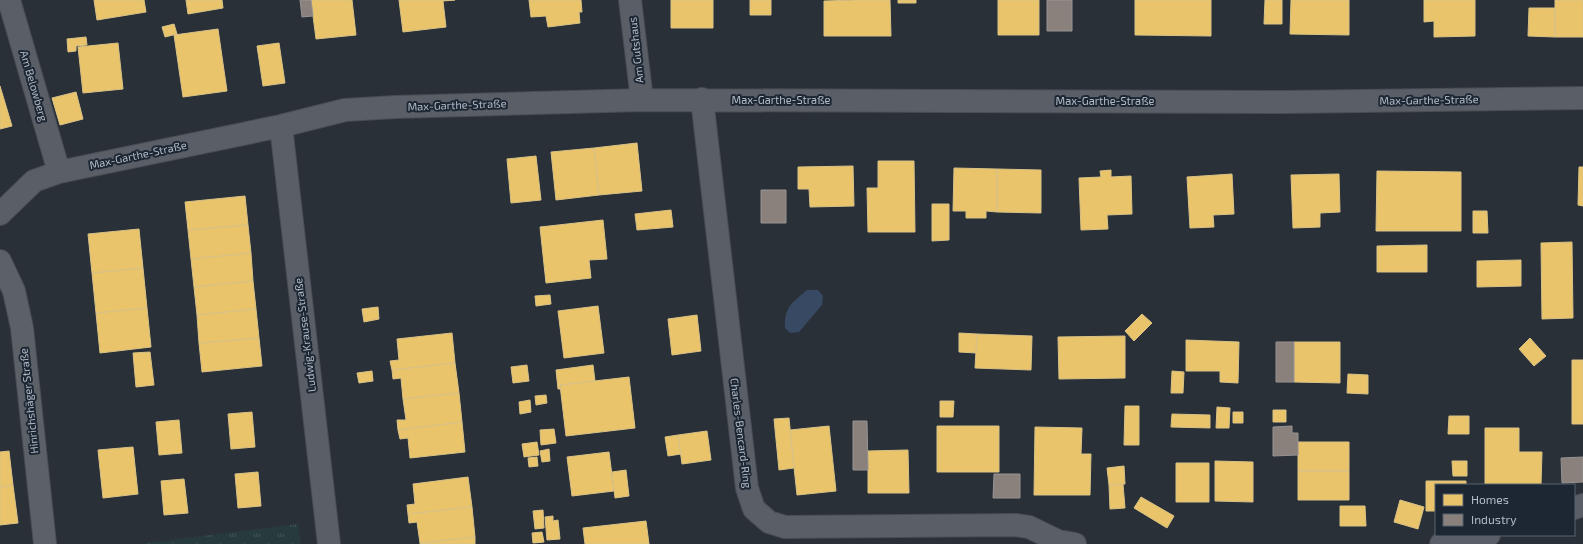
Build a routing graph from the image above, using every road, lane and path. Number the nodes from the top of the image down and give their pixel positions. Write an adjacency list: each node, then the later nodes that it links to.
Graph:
1 (9, 0): 7 (street, Am Belowberg)
2 (630, 0): 5 (street, Am Gutshaus)
3 (1583, 98): 4 (street, Max-Garthe-Straße)
4 (702, 99): 5 (street, Max-Garthe-Straße); 13 (street, Charles-Bencard-Ring)
5 (642, 100): 6 (street, Max-Garthe-Straße)
6 (281, 126): 7 (street, Max-Garthe-Straße); 12 (street, Ludwig-Krause-Straße)
7 (59, 172): 8 (street, Max-Garthe-Straße)
8 (0, 214)
9 (0, 261): 11 (main road, Hinrichshäger Straße)
10 (1484, 536): 14 (street)
11 (45, 544)
12 (329, 544)
13 (1075, 544)
14 (1441, 544)

